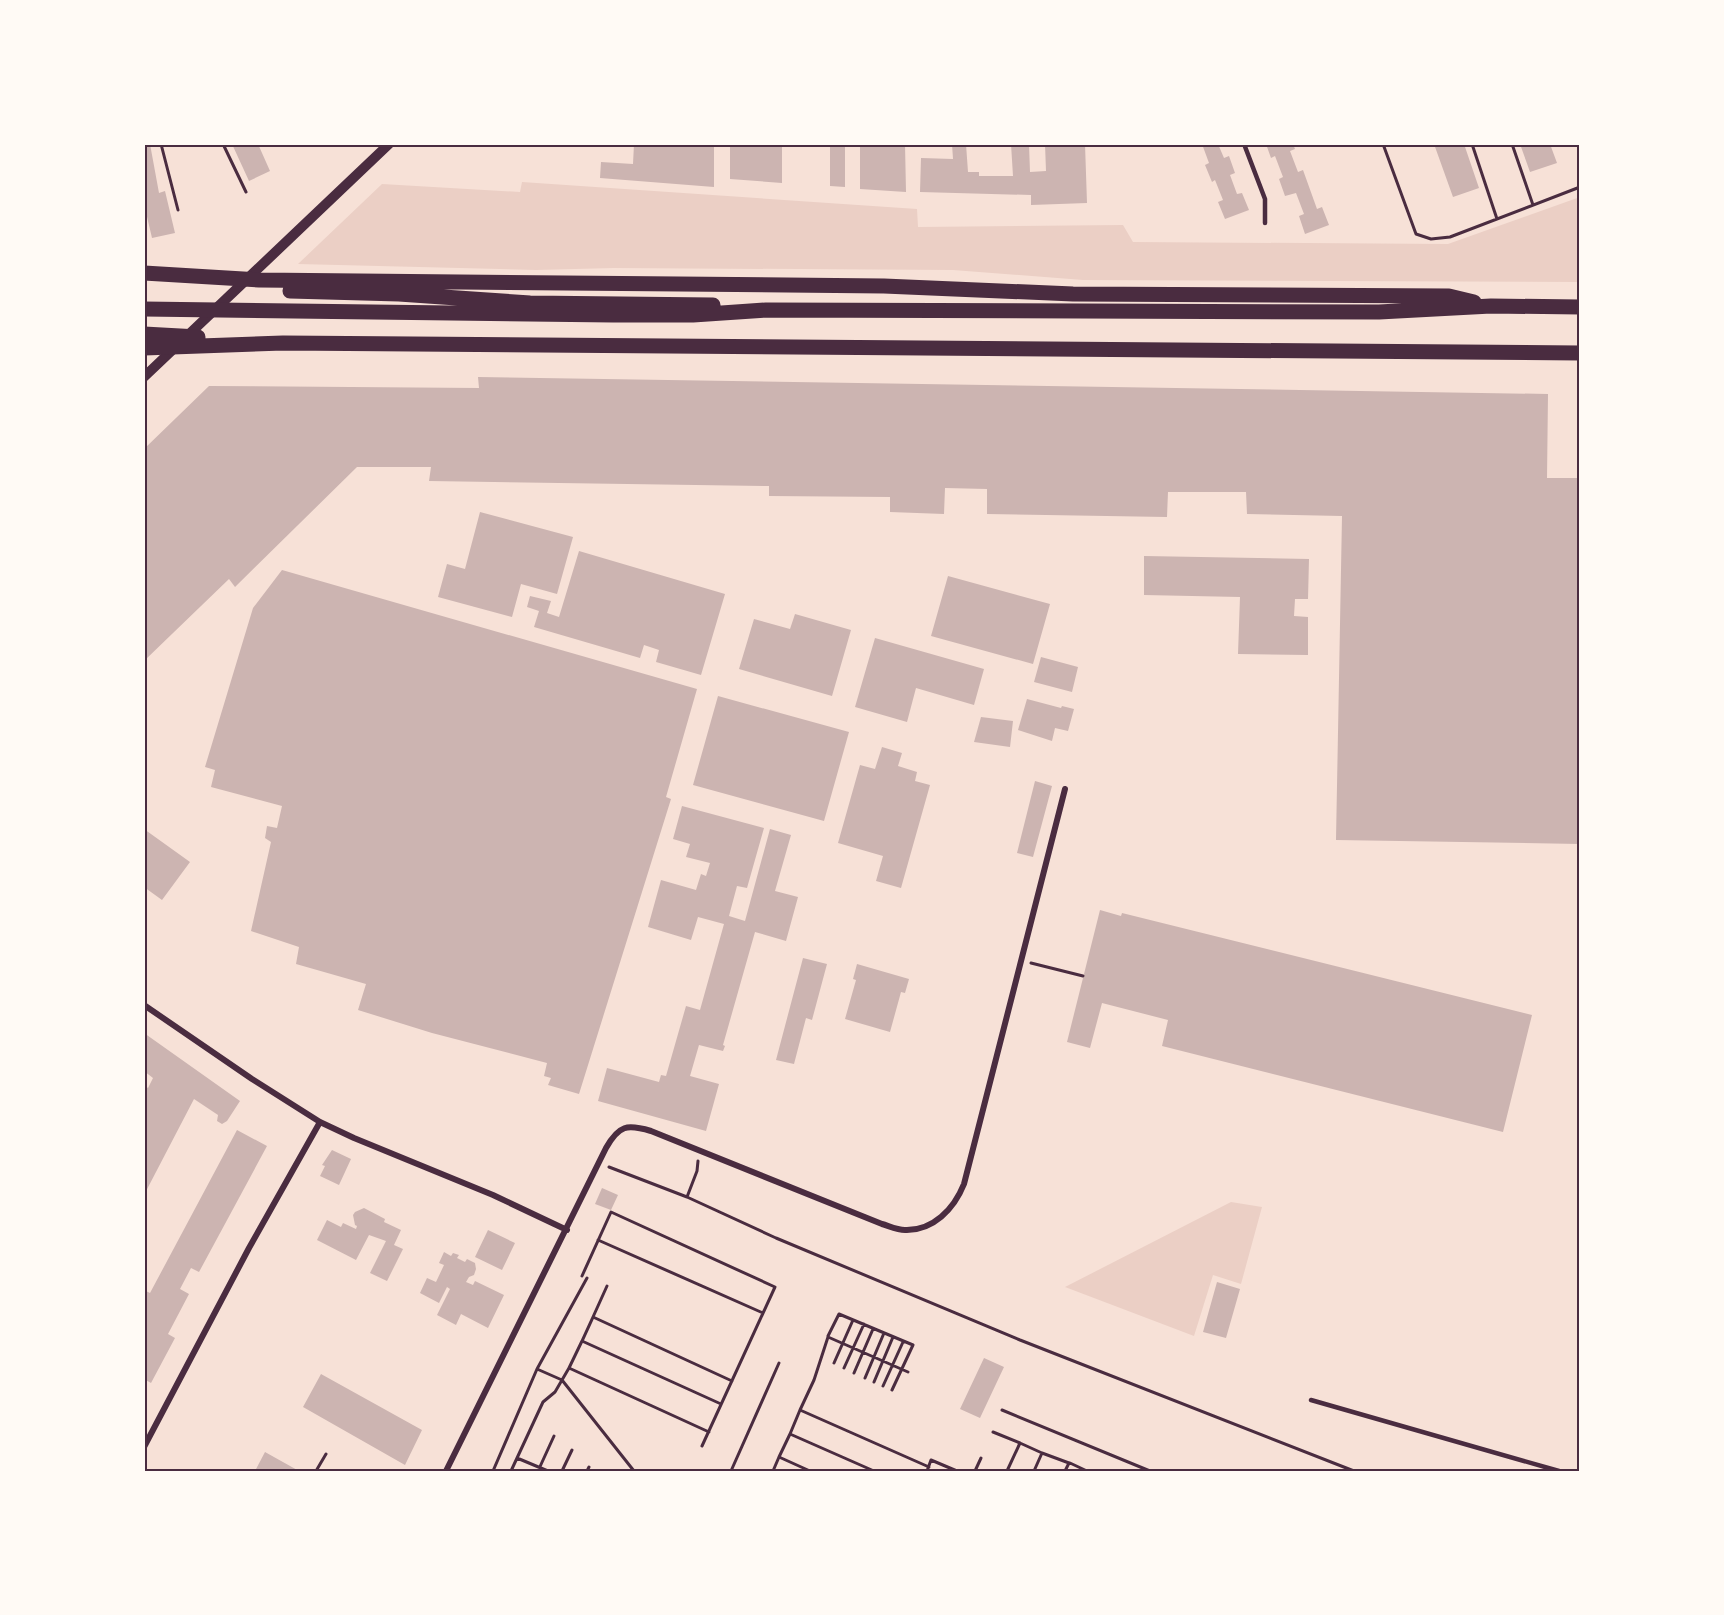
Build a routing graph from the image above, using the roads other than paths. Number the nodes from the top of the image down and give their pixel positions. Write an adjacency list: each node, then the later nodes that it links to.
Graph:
1 (389, 144): 14 (street)
2 (1244, 144): 3 (lane)
3 (1264, 223)
4 (144, 273): 6 (highway)
5 (144, 283): 9 (highway)
6 (1491, 306): 7 (highway); 9 (highway)
7 (1580, 307)
8 (144, 309): 9 (highway)
9 (766, 310)
10 (144, 334): 11 (highway)
11 (283, 343): 12 (highway); 13 (highway)
12 (144, 348)
13 (1580, 353)
14 (144, 377)
15 (1065, 789): 18 (street)
16 (144, 1005): 17 (street)
17 (320, 1122): 18 (street); 20 (street)
18 (567, 1230): 21 (street)
19 (1311, 1400): 22 (lane)
20 (144, 1447)
21 (446, 1471)
22 (1559, 1471)

